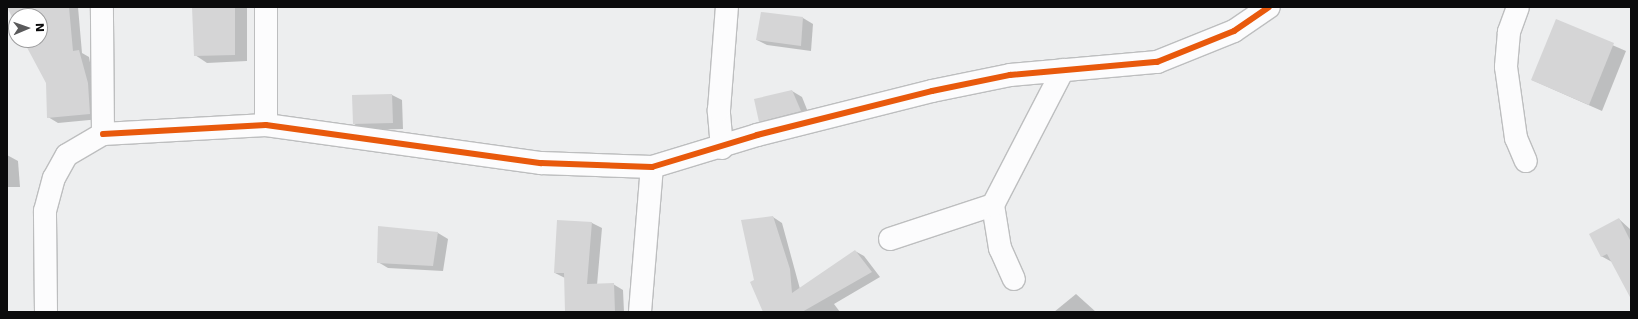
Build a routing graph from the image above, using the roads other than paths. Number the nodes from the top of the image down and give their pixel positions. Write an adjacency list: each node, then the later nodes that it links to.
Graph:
1 (102, 7): 8 (street)
2 (266, 7): 7 (street)
3 (727, 7): 9 (street)
4 (1269, 7): 6 (street)
5 (1518, 7): 10 (street)
6 (1063, 70): 9 (street); 12 (street)
7 (266, 125): 8 (street); 11 (street)
8 (103, 134): 15 (street)
9 (722, 148): 11 (street)
10 (1526, 161)
11 (652, 167): 16 (street)
12 (993, 205): 13 (street); 14 (street)
13 (890, 239)
14 (1014, 279)
15 (46, 312)
16 (640, 312)

